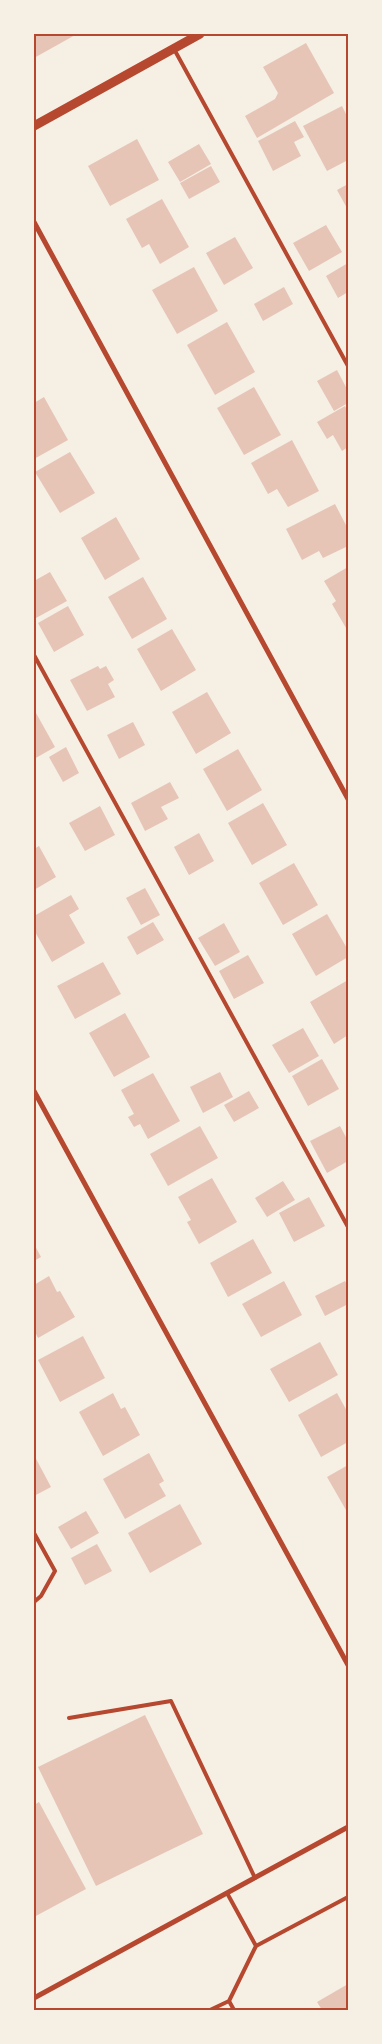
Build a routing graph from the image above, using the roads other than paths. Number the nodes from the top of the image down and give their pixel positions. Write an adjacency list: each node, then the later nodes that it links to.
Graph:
1 (200, 34): 2 (street)
2 (174, 49): 3 (street); 5 (lane)
3 (34, 126)
4 (34, 222): 7 (street)
5 (348, 366)
6 (34, 655): 9 (lane)
7 (348, 799)
8 (34, 1091): 12 (street)
9 (348, 1227)
10 (34, 1533): 11 (lane)
11 (34, 1602)
12 (348, 1665)
13 (69, 1718): 15 (lane)
14 (348, 1827): 15 (street)
15 (255, 1878): 16 (street)
16 (227, 1893): 18 (lane); 19 (street)
17 (348, 1898): 18 (lane)
18 (256, 1946): 20 (lane)
19 (34, 1998)
20 (229, 2001): 21 (lane); 22 (lane)
21 (210, 2010)
22 (234, 2010)

